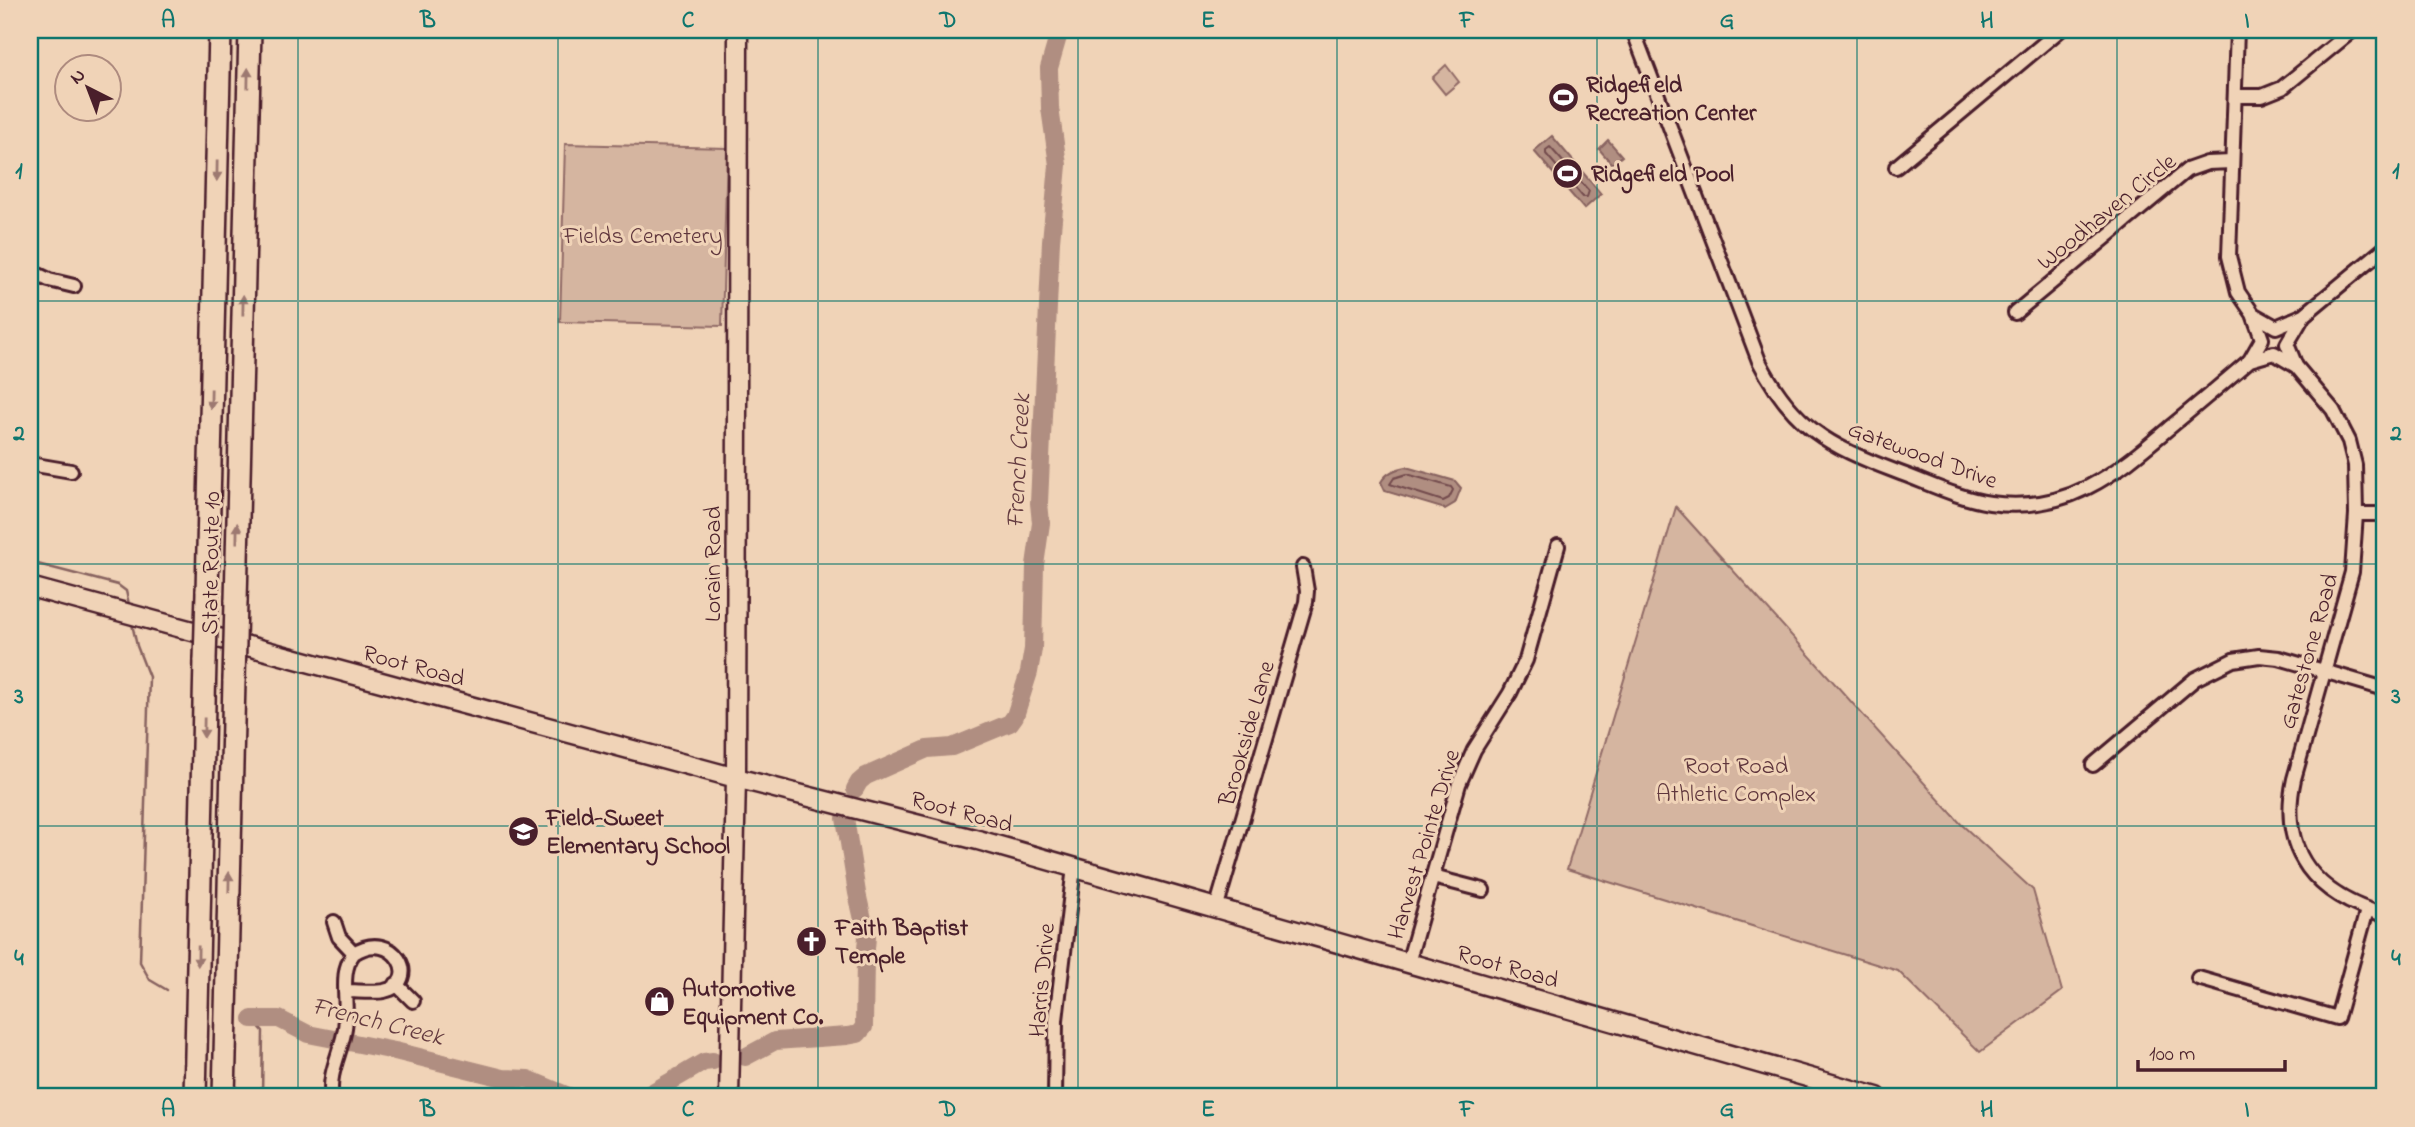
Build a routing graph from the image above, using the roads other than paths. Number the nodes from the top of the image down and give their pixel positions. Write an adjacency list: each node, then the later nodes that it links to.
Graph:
1 (220, 30): 47 (highway, State Route 10, one-way to 47, bridge)
2 (250, 30): 48 (highway, State Route 10, one-way to 2, bridge)
3 (738, 30): 33 (street, Lorain Road)
4 (1633, 30): 21 (street, Gatewood Drive)
5 (2060, 30): 10 (street)
6 (2237, 30): 8 (street)
7 (2353, 30): 8 (street)
8 (2235, 96): 9 (street)
9 (2232, 162): 14 (street, Woodhaven Circle); 15 (street)
10 (1896, 167)
11 (2385, 248): 16 (street)
12 (30, 271): 13 (street)
13 (74, 286)
14 (2015, 313)
15 (2253, 314): 17 (street); 18 (street)
16 (2304, 315): 17 (street); 19 (street)
17 (2276, 327): 18 (street); 19 (street)
18 (2262, 339): 20 (street); 21 (street, Gatewood Drive)
19 (2287, 344): 20 (street); 22 (street, Gatestone Road)
20 (2274, 353): 21 (street, Gatewood Drive); 22 (street, Gatestone Road)
21 (2250, 360)
22 (2296, 366): 26 (street, Gatestone Road)
23 (30, 464): 24 (street)
24 (71, 471)
25 (2385, 513): 26 (street)
26 (2356, 514): 30 (street, Gatestone Road)
27 (1558, 546): 35 (street, Harvest Pointe Drive)
28 (1303, 567): 37 (street, Brookside Lane)
29 (30, 587): 33 (street, Root Road)
30 (2324, 671): 31 (street); 32 (street); 38 (street, Gatestone Road)
31 (2385, 689)
32 (2093, 765)
33 (736, 778): 34 (street, Root Road); 50 (street, Lorain Road)
34 (1073, 867): 37 (street, Root Road); 51 (street, Harris Drive)
35 (1433, 877): 36 (street); 42 (street, Harvest Pointe Drive)
36 (1483, 891)
37 (1216, 909): 42 (street, Root Road)
38 (2367, 909): 39 (street, Gatestone Road); 43 (street)
39 (2385, 915)
40 (334, 922): 41 (street)
41 (354, 953): 44 (street); 45 (street)
42 (1408, 964): 52 (street, Root Road)
43 (2198, 978)
44 (396, 984): 45 (street); 46 (street)
45 (346, 991): 49 (street)
46 (413, 1000)
47 (195, 1097)
48 (224, 1097)
49 (332, 1097)
50 (729, 1097)
51 (1055, 1097)
52 (1877, 1097)

